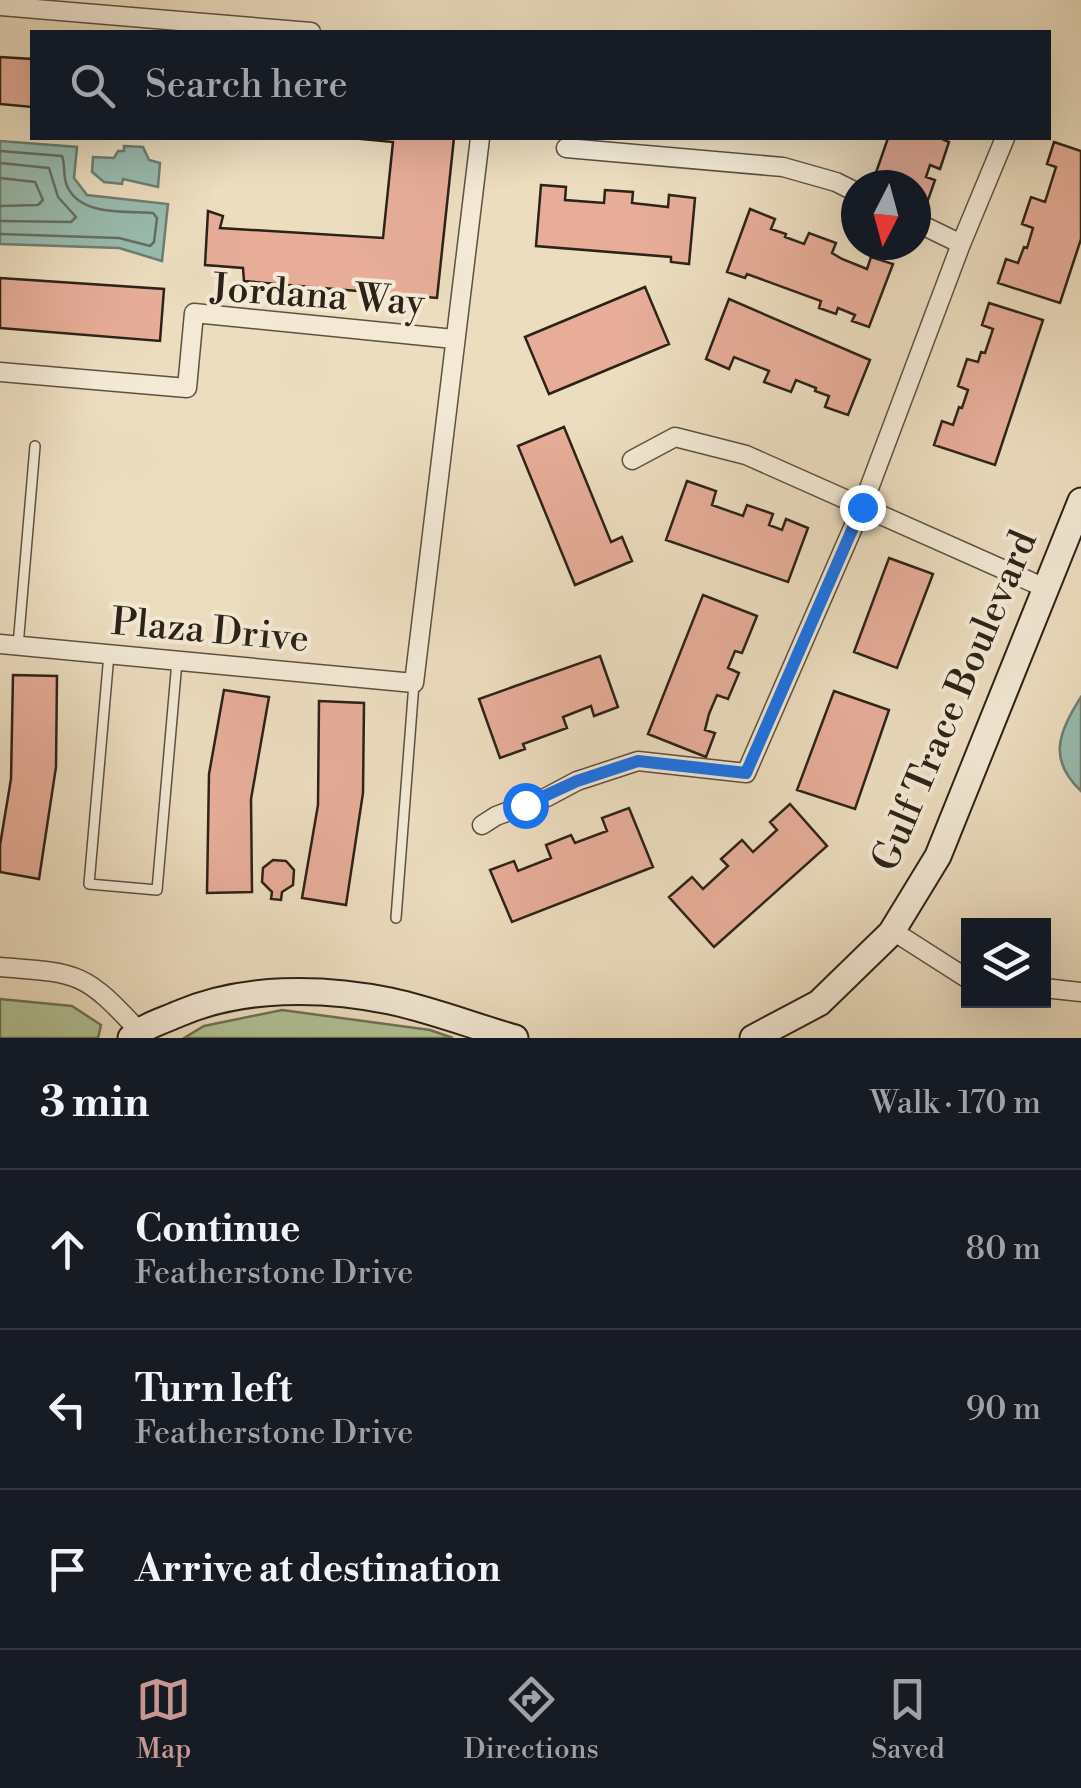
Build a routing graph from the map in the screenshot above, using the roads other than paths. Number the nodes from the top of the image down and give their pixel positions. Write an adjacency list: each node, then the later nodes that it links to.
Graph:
1 (0, 6): 2 (street)
2 (288, 30)
3 (480, 140): 9 (street, Jordana Way)
4 (1004, 140): 8 (street)
5 (566, 148): 6 (street)
6 (841, 184)
7 (931, 229): 8 (street)
8 (961, 244): 14 (street)
9 (454, 339): 10 (street, Jordana Way); 19 (street, Jordana Way)
10 (0, 372)
11 (35, 446): 16 (lane)
12 (632, 460): 14 (street)
13 (1081, 502): 15 (street, Gulf Trace Boulevard)
14 (862, 507): 15 (street); 20 (street)
15 (1046, 588): 22 (street, Gulf Trace Boulevard)
16 (9, 645): 17 (street, Plaza Drive)
17 (110, 654): 18 (street, Plaza Drive); 18 (lane)
18 (177, 660): 19 (street, Plaza Drive)
19 (414, 683): 21 (lane)
20 (482, 824)
21 (396, 918)
22 (893, 931): 24 (street); 29 (street, Gulf Trace Boulevard)
23 (0, 966): 27 (street)
24 (961, 975)
25 (1051, 989): 26 (street)
26 (1081, 992)
27 (135, 1034): 28 (street)
28 (514, 1038)
29 (753, 1038)

